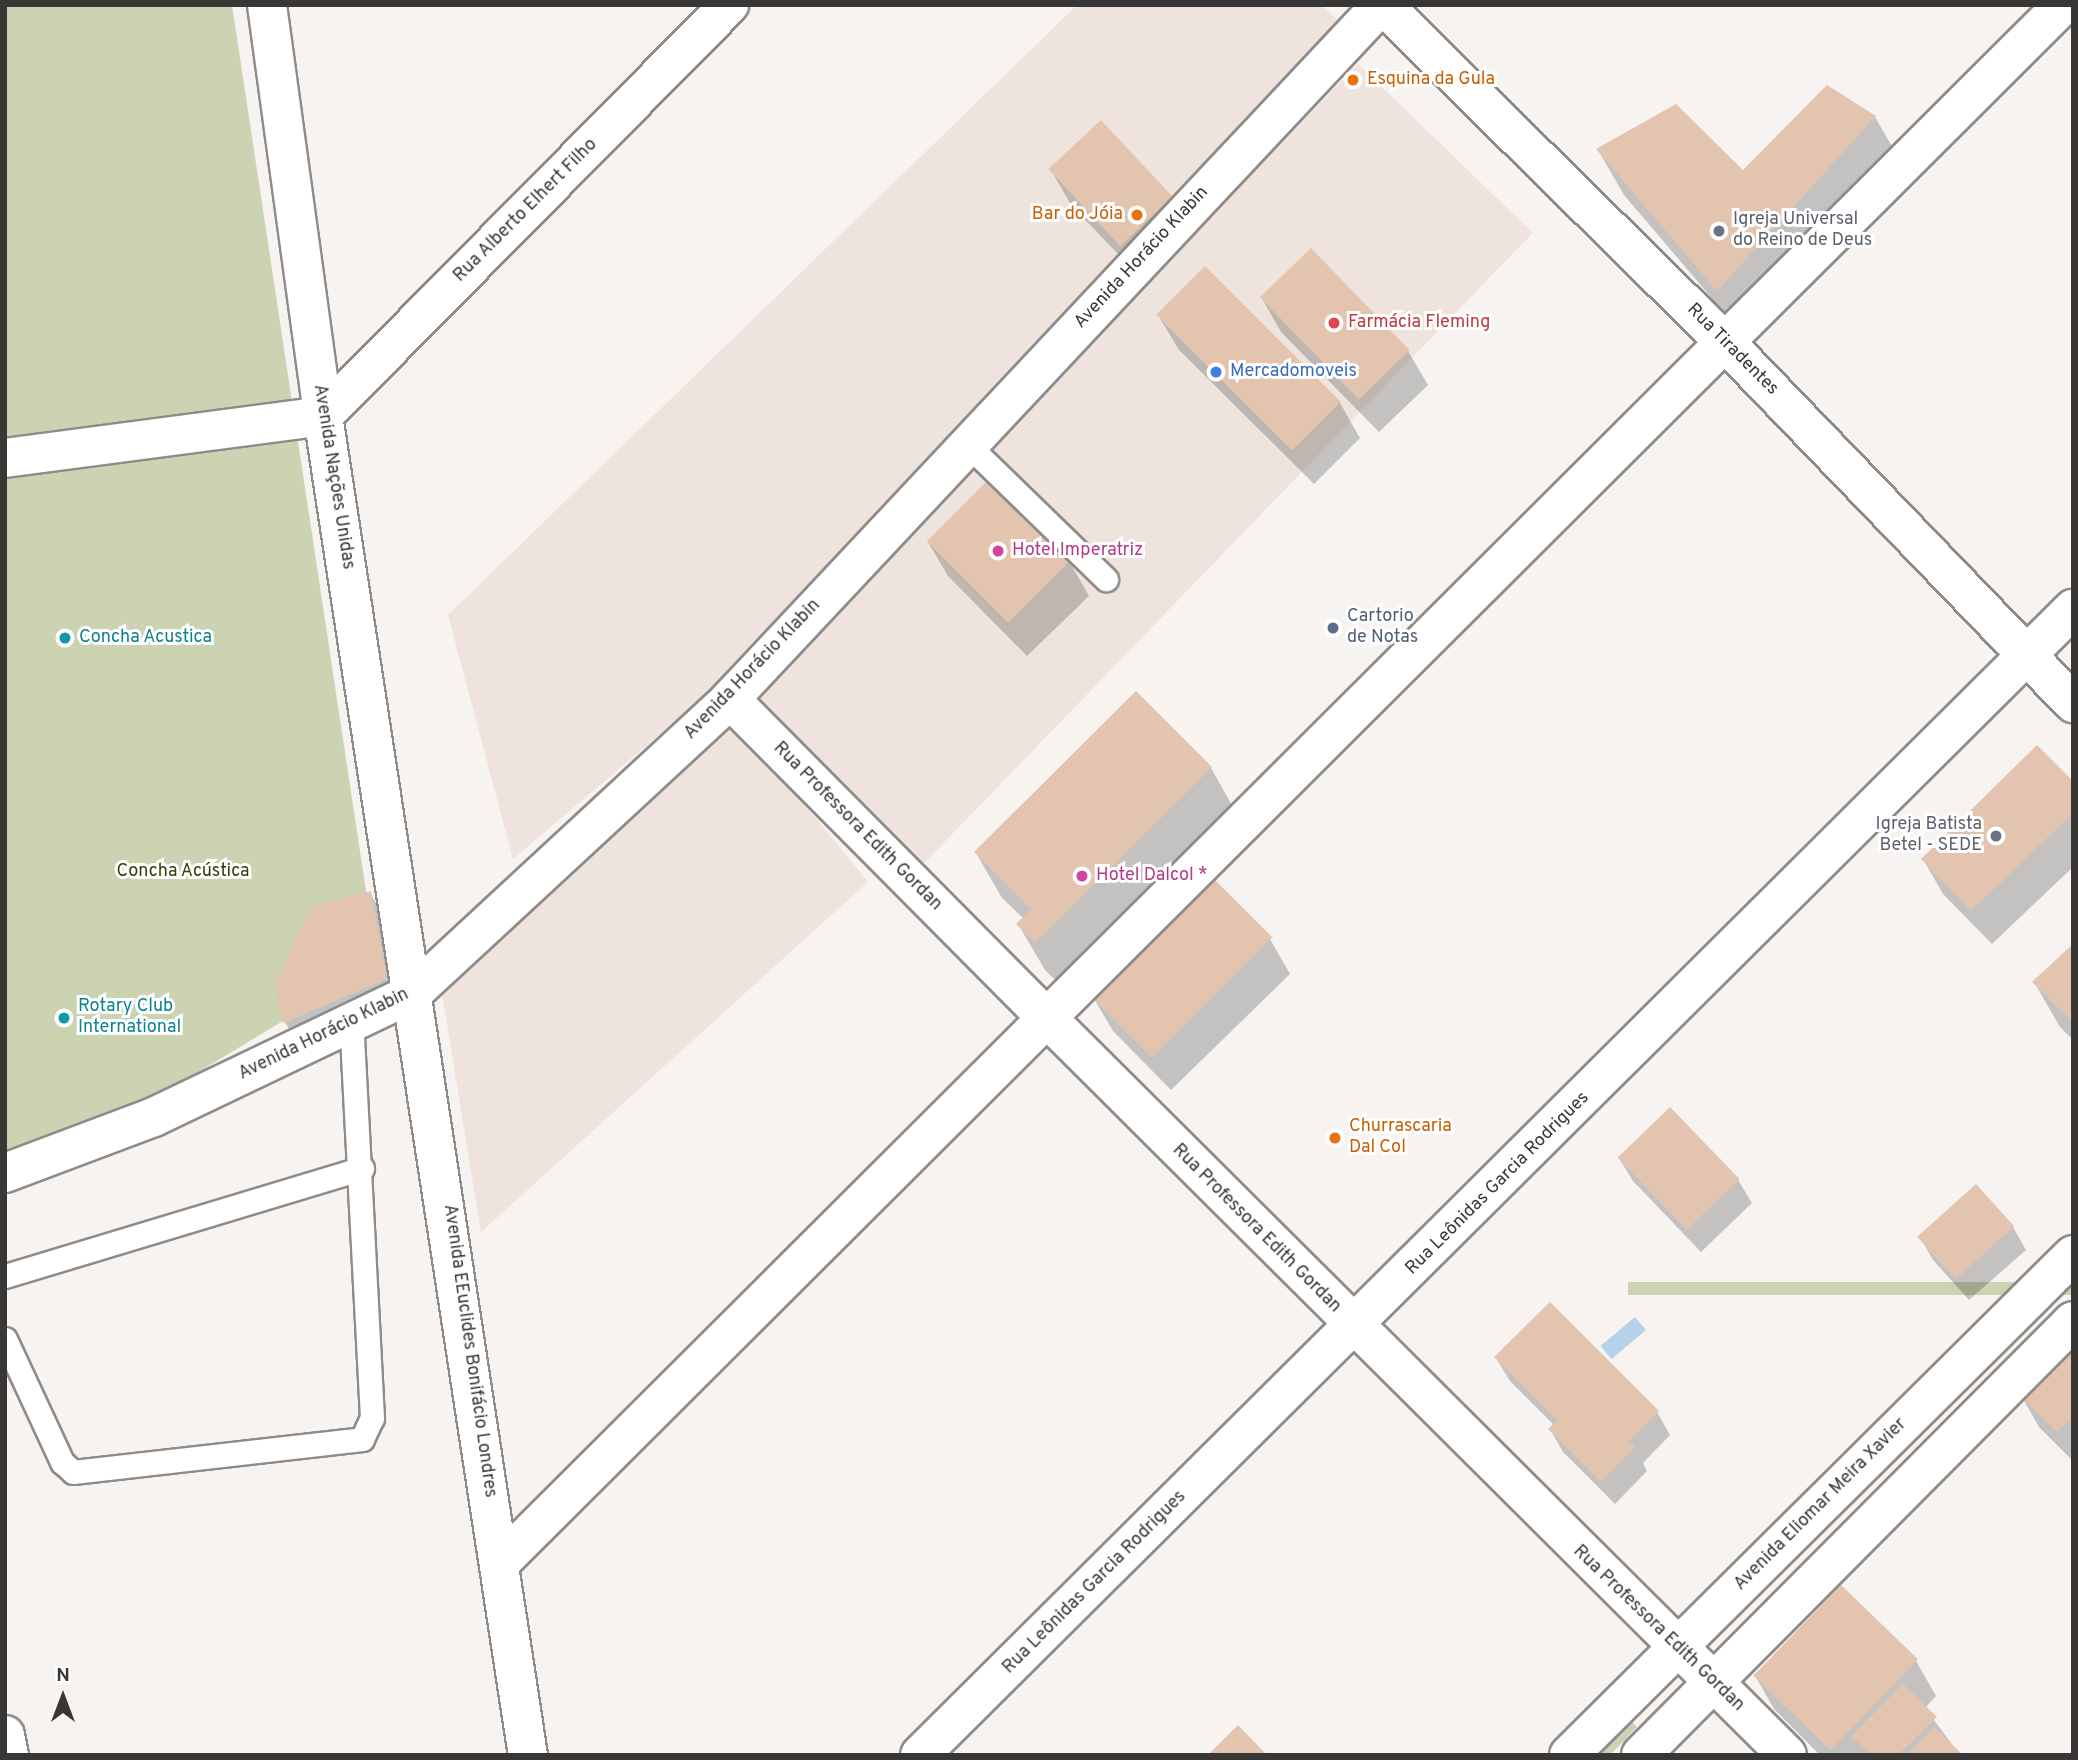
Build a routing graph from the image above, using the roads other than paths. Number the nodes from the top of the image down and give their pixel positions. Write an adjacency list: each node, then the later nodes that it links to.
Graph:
1 (267, 5): 6 (street, Avenida Nações Unidas)
2 (729, 5): 6 (street, Rua Alberto Elhert Filho)
3 (1382, 5): 5 (street, Rua Tiradentes); 7 (street, Avenida Horácio Klabin)
4 (2063, 5): 5 (street)
5 (1724, 341): 11 (street, Rua Tiradentes); 16 (street)
6 (323, 416): 8 (street); 14 (street, Avenida Nações Unidas)
7 (967, 444): 9 (lane); 12 (street, Avenida Horácio Klabin)
8 (5, 458)
9 (1106, 579)
10 (2073, 610): 11 (street, Rua Leônidas Garcia Rodrigues)
11 (2026, 655): 13 (street, Rua Tiradentes); 23 (street, Rua Leônidas Garcia Rodrigues)
12 (730, 699): 15 (street, Avenida Horácio Klabin); 16 (street, Rua Professora Edith Gordan)
13 (2073, 703)
14 (406, 947): 15 (street, Avenida EEuclides Bonifácio Londres)
15 (413, 993): 17 (street, Avenida Horácio Klabin); 25 (street, Avenida EEuclides Bonifácio Londres)
16 (1047, 1018): 23 (street, Rua Professora Edith Gordan); 25 (street)
17 (351, 1022): 18 (lane); 19 (street, Avenida Horácio Klabin)
18 (362, 1168): 21 (lane); 24 (lane)
19 (5, 1173)
20 (2073, 1255): 26 (street, Avenida Eliomar Meira Xavier)
21 (5, 1276)
22 (2073, 1321): 27 (street)
23 (1354, 1328): 26 (street, Rua Professora Edith Gordan); 31 (street, Rua Leônidas Garcia Rodrigues)
24 (5, 1339)
25 (500, 1563): 30 (street, Avenida EEuclides Bonifácio Londres)
26 (1677, 1649): 27 (street, Rua Professora Edith Gordan); 32 (street, Avenida Eliomar Meira Xavier)
27 (1712, 1683): 33 (street); 34 (street, Rua Professora Edith Gordan)
28 (5, 1735): 29 (street)
29 (9, 1755)
30 (528, 1755)
31 (920, 1755)
32 (1569, 1755)
33 (1641, 1755)
34 (1787, 1755)

